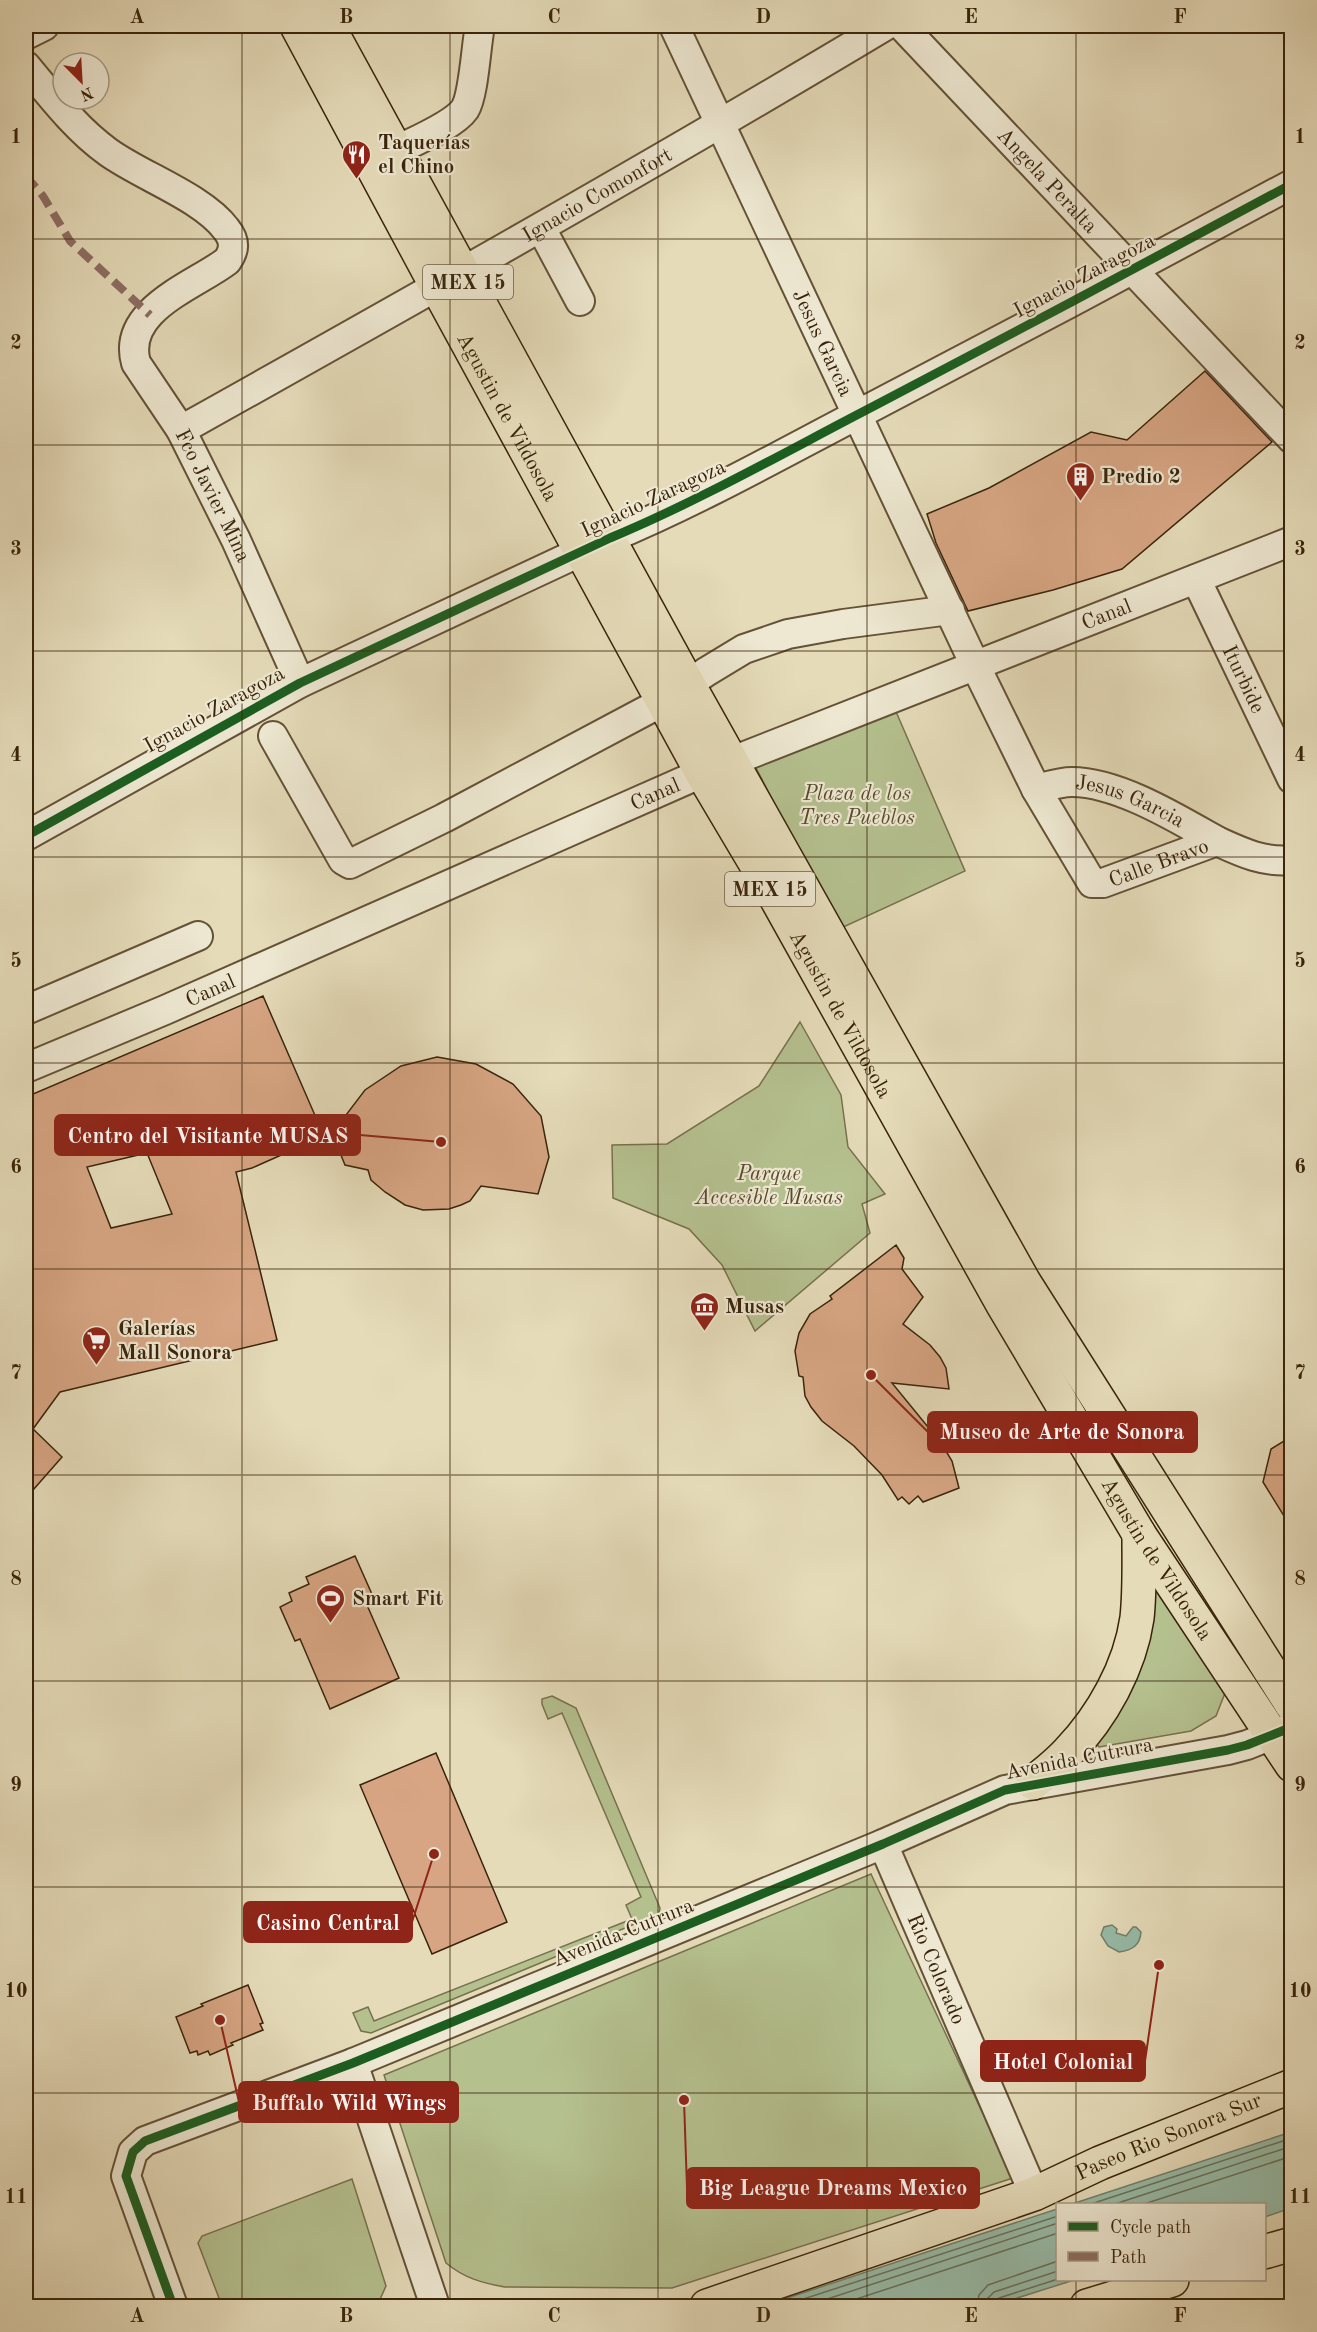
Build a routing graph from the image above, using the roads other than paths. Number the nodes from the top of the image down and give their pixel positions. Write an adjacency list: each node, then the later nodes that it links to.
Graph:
1 (44, 26): 8 (street)
2 (297, 26): 15 (main road, Agustin de Vildosola / MEX 15)
3 (328, 26): 11 (main road, Agustin de Vildosola / MEX 15)
4 (480, 26): 11 (street)
5 (674, 26): 10 (street, Jesus Garcia)
6 (885, 26): 10 (street, Ignacio Comonfort)
7 (902, 26): 14 (street, Angela Peralta)
8 (26, 35)
9 (26, 66): 18 (street, Fco Javier Mina)
10 (721, 124): 13 (street, Ignacio Comonfort); 17 (street, Jesus Garcia)
11 (397, 150): 15 (main road, Agustin de Vildosola / MEX 15)
12 (1292, 184): 14 (street, Ignacio Zaragoza)
13 (541, 228): 15 (street, Ignacio Comonfort); 16 (street)
14 (1131, 271): 17 (street, Ignacio Zaragoza); 19 (street, Angela Peralta)
15 (450, 280): 18 (street, Ignacio Comonfort); 21 (main road, Agustin de Vildosola / MEX 15)
16 (580, 301)
17 (857, 414): 21 (street, Ignacio Zaragoza); 23 (street, Jesus Garcia)
18 (181, 430): 25 (street, Fco Javier Mina)
19 (1292, 440)
20 (1292, 541): 22 (street, Canal)
21 (596, 544): 25 (street, Ignacio Zaragoza); 26 (main road, Agustin de Vildosola / MEX 15)
22 (1196, 579): 24 (street, Canal); 29 (street, Iturbide)
23 (950, 610): 24 (street, Jesus Garcia); 26 (street)
24 (975, 665): 28 (street, Canal); 30 (street, Jesus Garcia)
25 (300, 683): 31 (street, Ignacio Zaragoza)
26 (676, 692): 27 (street); 28 (main road, Agustin de Vildosola / MEX 15)
27 (273, 736)
28 (717, 767): 37 (street, Canal); 38 (main road, Agustin de Vildosola / MEX 15); 39 (main road, Agustin de Vildosola / MEX 15)
29 (1292, 779)
30 (1036, 789): 32 (street, Jesus Garcia); 34 (street, Jesus Garcia)
31 (26, 836)
32 (1217, 841): 33 (street, Calle Bravo); 34 (street, Calle Bravo)
33 (1292, 860)
34 (1096, 884)
35 (198, 936): 36 (street)
36 (26, 1010)
37 (26, 1068)
38 (1138, 1534): 40 (main road, Agustin de Vildosola / MEX 15); 42 (main road)
39 (1292, 1705)
40 (1282, 1731): 41 (main road, Agustin de Vildosola / MEX 15); 42 (street, Avenida Cutrura)
41 (1292, 1766)
42 (1033, 1783): 43 (street, Avenida Cutrura)
43 (884, 1844): 44 (street, Avenida Cutrura); 48 (street, Rio Colorado)
44 (353, 2063): 54 (street, Avenida Cutrura); 55 (street)
45 (1292, 2086): 47 (main road, Paseo Rio Sonora Sur)
46 (1292, 2112): 47 (main road)
47 (1100, 2163): 48 (main road, Paseo Rio Sonora Sur)
48 (1034, 2194): 56 (main road, Paseo Rio Sonora Sur)
49 (1292, 2244): 50 (main road)
50 (1266, 2253)
51 (1292, 2253): 52 (main road)
52 (1266, 2254)
53 (1169, 2281): 57 (main road)
54 (173, 2307)
55 (435, 2307)
56 (707, 2307)
57 (1087, 2307)

